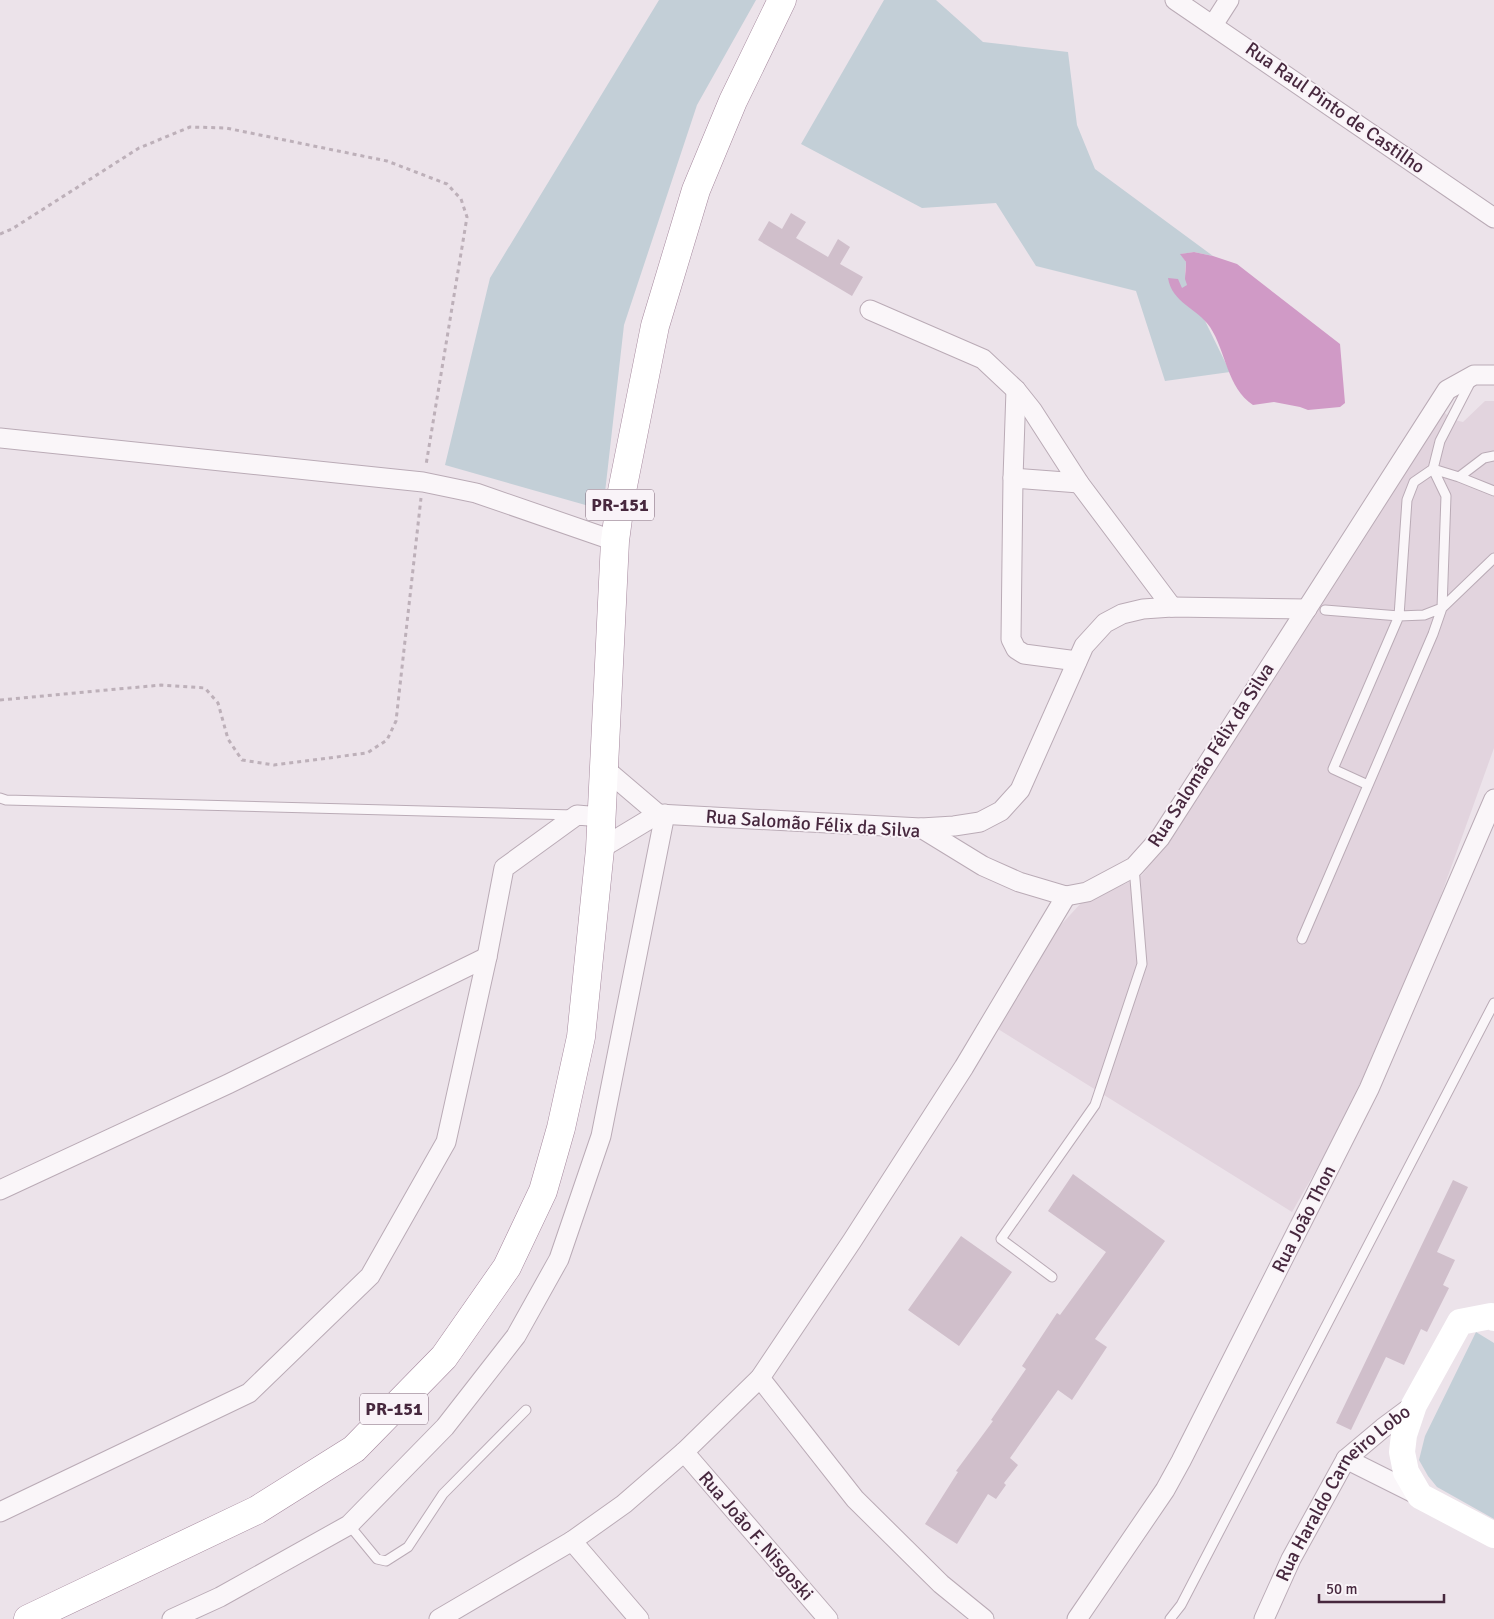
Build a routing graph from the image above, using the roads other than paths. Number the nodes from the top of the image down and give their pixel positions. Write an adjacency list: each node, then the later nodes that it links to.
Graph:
1 (782, 0): 17 (highway, PR-151)
2 (1175, 0): 4 (street, Rua Raul Pinto de Castilho)
3 (1229, 0): 4 (street)
4 (1213, 25): 5 (street, Rua Raul Pinto de Castilho)
5 (1494, 218)
6 (870, 310): 9 (street)
7 (1474, 375): 8 (street, Rua Salomão Félix da Silva); 12 (lane); 21 (street, Rua Salomão Félix da Silva)
8 (1494, 375)
9 (1016, 390): 14 (street); 15 (street)
10 (0, 438): 17 (street)
11 (1494, 456): 13 (lane)
12 (1433, 469): 13 (lane); 20 (lane); 22 (lane)
13 (1459, 477): 16 (lane)
14 (1013, 478): 15 (street); 23 (street)
15 (1079, 483): 19 (street)
16 (1494, 491)
17 (615, 541): 24 (highway, PR-151)
18 (1494, 558): 20 (lane)
19 (1172, 608): 21 (street); 23 (street)
20 (1442, 608): 22 (lane); 25 (lane)
21 (1316, 610): 22 (lane); 32 (street, Rua Salomão Félix da Silva)
22 (1399, 616): 25 (lane)
23 (1077, 661): 30 (street)
24 (604, 768): 28 (street); 29 (highway, PR-151)
25 (1368, 785): 34 (lane)
26 (0, 798): 29 (lane)
27 (1494, 799): 56 (street, Rua João Thon)
28 (662, 814): 30 (street, Rua Salomão Félix da Silva); 31 (street); 47 (street)
29 (589, 816): 31 (highway, PR-151); 35 (street)
30 (921, 828): 33 (street, Rua Salomão Félix da Silva)
31 (600, 848): 50 (highway, PR-151)
32 (1134, 867): 33 (street, Rua Salomão Félix da Silva); 38 (lane)
33 (1066, 896): 40 (street)
34 (1302, 939)
35 (487, 957): 37 (street); 46 (street)
36 (1494, 1003): 57 (lane)
37 (0, 1190)
38 (1052, 1277)
39 (1492, 1314): 41 (street, Rua Haraldo Carneiro Lobo)
40 (760, 1378): 43 (street); 55 (street)
41 (1414, 1405): 44 (street, Rua Haraldo Carneiro Lobo); 45 (street)
42 (526, 1410): 47 (lane)
43 (684, 1452): 49 (street); 54 (street, Rua João F. Nisgoski)
44 (1346, 1459): 45 (street); 58 (street, Rua Haraldo Carneiro Lobo)
45 (1420, 1496): 48 (street)
46 (0, 1512)
47 (349, 1525): 51 (street)
48 (1494, 1535)
49 (572, 1541): 52 (street); 53 (street)
50 (28, 1619)
51 (172, 1619)
52 (439, 1619)
53 (639, 1619)
54 (828, 1619)
55 (984, 1619)
56 (1077, 1619)
57 (1170, 1619)
58 (1264, 1619)

